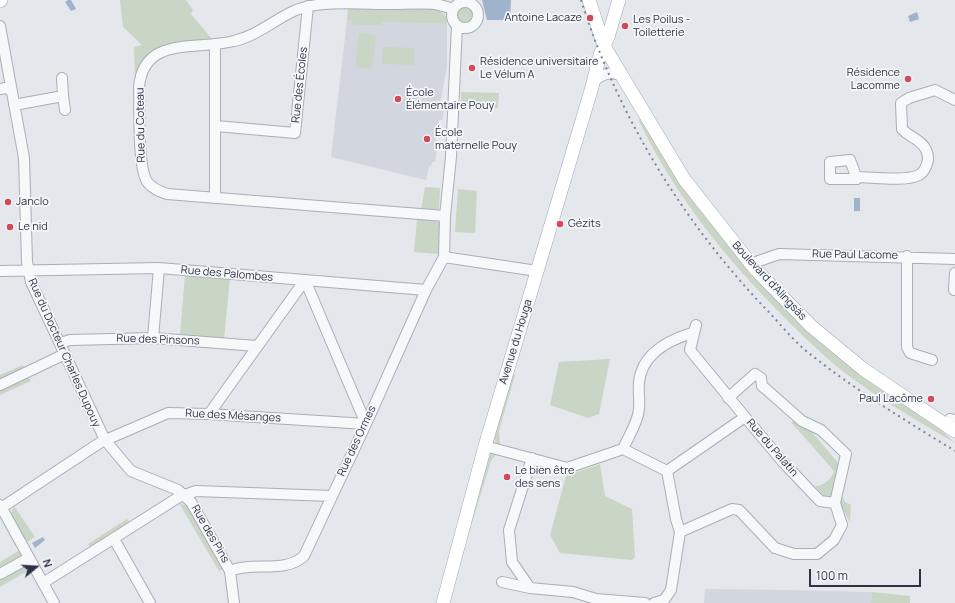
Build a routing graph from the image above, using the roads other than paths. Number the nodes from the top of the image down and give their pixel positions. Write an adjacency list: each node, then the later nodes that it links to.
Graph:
1 (589, 0): 10 (main road)
2 (597, 0): 10 (main road)
3 (619, 0): 10 (main road, Avenue du Houga)
4 (463, 3): 5 (street, Rue du Coteau); 6 (street); 8 (street)
5 (308, 6): 11 (street, Rue du Coteau); 21 (street, Rue des Écoles)
6 (457, 25): 8 (street); 9 (street)
7 (0, 26): 16 (street, Rue du Docteur Charles Dupouy)
8 (468, 27): 9 (street)
9 (456, 39): 24 (street)
10 (606, 41): 12 (main road, Boulevard d'Alingsäs); 14 (main road, Avenue du Houga); 28 (main road, Boulevard d'Alingsäs)
11 (215, 44): 21 (street); 23 (street, Rue du Coteau)
12 (623, 77): 14 (street); 44 (main road, Boulevard d'Alingsäs)
13 (62, 78): 17 (street)
14 (594, 81): 32 (main road, Avenue du Houga)
15 (0, 89): 16 (street)
16 (12, 91): 19 (street, Rue du Docteur Charles Dupouy)
17 (63, 96): 19 (street); 20 (street)
18 (955, 100): 22 (street)
19 (14, 105): 30 (street, Rue du Docteur Charles Dupouy)
20 (65, 110)
21 (216, 126): 23 (street)
22 (857, 177)
23 (215, 197): 24 (street, Rue du Coteau)
24 (445, 216): 26 (street)
25 (907, 256): 27 (street, Rue Paul Lacome); 28 (street, Rue Paul Lacome); 41 (street)
26 (444, 257): 32 (street); 35 (street, Rue des Ormes)
27 (955, 259)
28 (756, 262): 47 (main road, Boulevard d'Alingsäs)
29 (159, 268): 30 (street, Rue des Palombes); 34 (street, Rue des Palombes); 37 (street)
30 (28, 270): 31 (street, Rue des Palombes); 38 (street, Rue du Docteur Charles Dupouy)
31 (0, 271)
32 (537, 271): 52 (main road, Avenue du Houga)
33 (955, 273): 36 (street)
34 (305, 280): 35 (street, Rue des Palombes); 39 (street); 48 (street)
35 (426, 290): 48 (street, Rue des Ormes)
36 (954, 290)
37 (153, 338): 38 (street, Rue des Pinsons); 39 (street, Rue des Pinsons)
38 (60, 343): 40 (street, Rue du Docteur Charles Dupouy)
39 (257, 346): 45 (street)
40 (65, 354): 42 (street); 51 (street, Rue du Docteur Charles Dupouy)
41 (932, 360)
42 (0, 385)
43 (728, 398): 46 (street); 53 (street); 58 (street)
44 (926, 412): 49 (main road, Boulevard d'Alingsäs); 50 (main road)
45 (209, 414): 48 (street, Rue des Mésanges); 51 (street, Rue des Mésanges)
46 (745, 417): 55 (street, Rue du Palatin); 58 (street, Rue du Palatin)
47 (953, 420)
48 (366, 424): 57 (street, Rue des Ormes)
49 (955, 431)
50 (955, 436)
51 (105, 440): 56 (street, Rue des Pins); 59 (street, Rue des Mésanges)
52 (485, 446): 54 (street); 71 (main road, Avenue du Houga)
53 (623, 449): 54 (street); 55 (street)
54 (532, 458): 67 (street)
55 (667, 471): 60 (street)
56 (185, 495): 57 (street); 61 (street); 63 (street, Rue des Pins)
57 (331, 496): 63 (street, Rue des Ormes)
58 (835, 503): 60 (street)
59 (1, 506): 62 (street)
60 (680, 532): 73 (street)
61 (114, 539): 66 (street); 69 (street)
62 (29, 558): 64 (street); 66 (street)
63 (230, 571): 70 (street, Rue des Pins)
64 (0, 574)
65 (502, 582): 67 (street)
66 (42, 583): 68 (street)
67 (530, 588): 72 (street)
68 (54, 603)
69 (150, 603)
70 (234, 603)
71 (443, 603)
72 (646, 603)
73 (654, 603)

